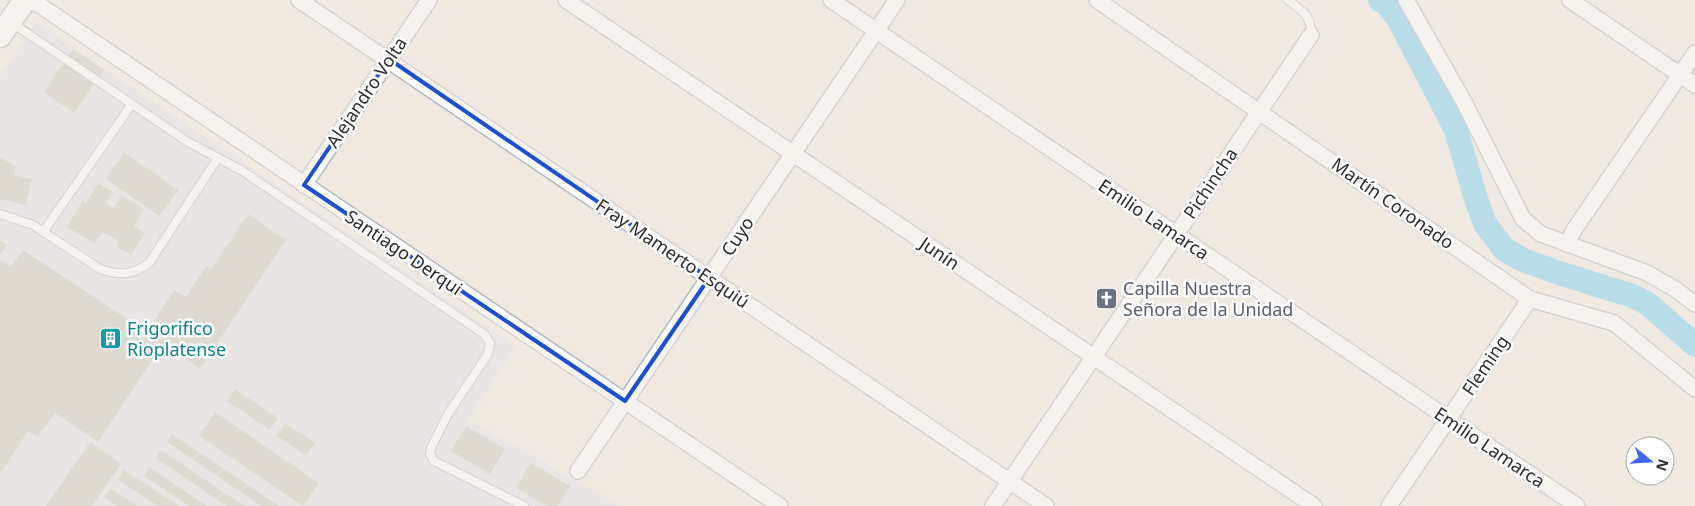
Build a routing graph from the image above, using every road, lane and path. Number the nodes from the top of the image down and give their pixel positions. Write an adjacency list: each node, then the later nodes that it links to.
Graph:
1 (27, 0): 11 (main road); 22 (street, Santiago Derqui)
2 (299, 0): 15 (street, Fray Mamerto Esquiú)
3 (429, 0): 15 (street, Alejandro Volta)
4 (566, 0): 20 (street, Junín)
5 (830, 0): 12 (street, Emilio Lamarca)
6 (897, 0): 12 (street, Cuyo)
7 (1097, 0): 19 (street, Martín Coronado)
8 (1288, 0): 13 (lane)
9 (1406, 0): 26 (street)
10 (1570, 0): 16 (street)
11 (5, 29): 18 (lane)
12 (876, 31): 20 (street, Cuyo); 25 (street, Emilio Lamarca)
13 (1311, 35): 19 (street, Pichincha)
14 (1695, 53): 16 (street)
15 (389, 59): 22 (street, Alejandro Volta); 27 (street, Fray Mamerto Esquiú)
16 (1680, 75): 17 (street); 26 (street)
17 (1695, 85)
18 (132, 104): 21 (lane); 24 (lane)
19 (1259, 110): 25 (street, Pichincha); 28 (street, Martín Coronado)
20 (793, 154): 27 (street, Cuyo); 30 (street, Junín)
21 (218, 158): 24 (lane); 36 (lane)
22 (304, 185): 32 (street, Santiago Derqui)
23 (0, 214): 24 (lane)
24 (43, 232)
25 (1176, 234): 30 (street, Pichincha); 33 (street, Emilio Lamarca)
26 (1567, 244): 29 (street)
27 (709, 278): 32 (street, Cuyo); 35 (street, Fray Mamerto Esquiú)
28 (1530, 299): 31 (street, Martín Coronado); 33 (street, Fleming)
29 (1695, 304)
30 (1093, 357): 35 (street, Pichincha); 40 (street, Junín)
31 (1695, 389)
32 (625, 401): 34 (street, Cuyo); 37 (street, Santiago Derqui)
33 (1449, 419): 41 (street, Fleming); 42 (street, Emilio Lamarca)
34 (578, 471)
35 (1010, 481): 38 (street, Pichincha); 39 (street, Fray Mamerto Esquiú)
36 (524, 506)
37 (780, 506)
38 (993, 506)
39 (1046, 506)
40 (1314, 506)
41 (1389, 506)
42 (1578, 506)

